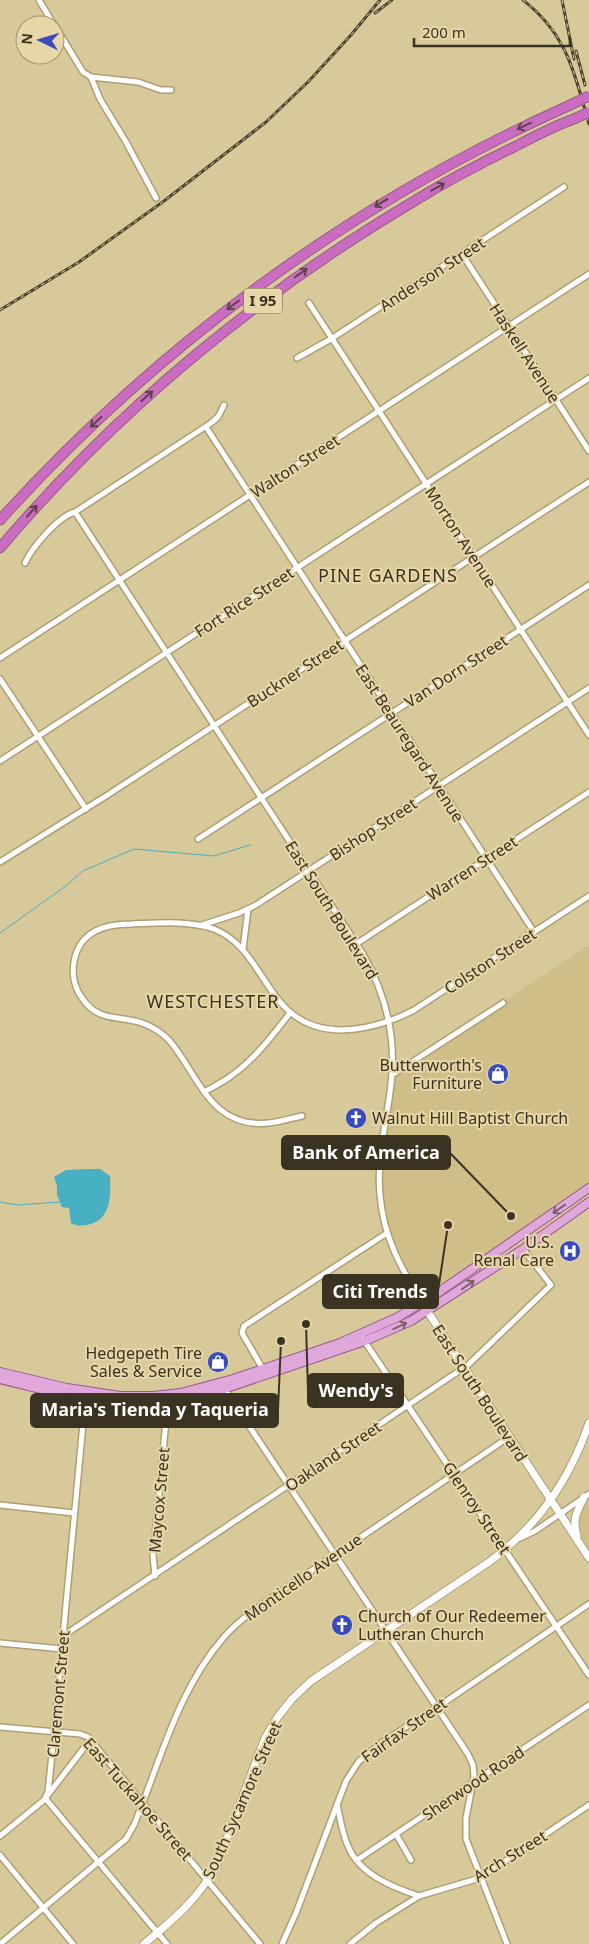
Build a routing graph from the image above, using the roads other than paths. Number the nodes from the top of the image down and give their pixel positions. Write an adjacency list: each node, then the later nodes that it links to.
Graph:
1 (39, 0): 2 (street)
2 (48, 15)
3 (65, 42): 4 (street)
4 (91, 77): 5 (street); 9 (street)
5 (171, 90)
6 (589, 96): 26 (highway, I 95, one-way to 26, bridge)
7 (589, 112): 27 (highway, I 95, one-way to 7, bridge)
8 (564, 187): 10 (street, Anderson Street)
9 (156, 198)
10 (462, 254): 13 (street, Haskell Avenue); 14 (street, Anderson Street)
11 (589, 274): 13 (street, Walton Street)
12 (309, 303): 14 (street, Morton Avenue)
13 (509, 327): 17 (street, Haskell Avenue); 19 (street, Walton Street)
14 (331, 340): 15 (street, Anderson Street); 19 (street, Morton Avenue)
15 (297, 358)
16 (589, 378): 17 (street, Fort Rice Street)
17 (556, 400): 21 (street, Haskell Avenue); 23 (street, Fort Rice Street)
18 (224, 405): 20 (street)
19 (378, 412): 23 (street, Morton Avenue); 24 (street, Walton Street)
20 (206, 427): 24 (street, East Beauregard Avenue); 25 (street)
21 (589, 451)
22 (589, 482): 28 (street, Buckner Street)
23 (426, 483): 28 (street, Morton Avenue); 30 (street, Fort Rice Street)
24 (249, 496): 30 (street, East Beauregard Avenue); 31 (street, Walton Street)
25 (75, 512): 29 (street); 31 (street, East South Boulevard)
26 (0, 520)
27 (0, 548)
28 (474, 557): 33 (street, Morton Avenue); 34 (street, Buckner Street)
29 (25, 563)
30 (297, 568): 34 (street, East Beauregard Avenue); 35 (street, Fort Rice Street)
31 (120, 580): 35 (street, East South Boulevard); 36 (street, Walton Street)
32 (589, 585): 33 (street, Van Dorn Street)
33 (521, 630): 39 (street, Morton Avenue); 40 (street, Van Dorn Street)
34 (344, 641): 40 (street, East Beauregard Avenue); 41 (street, Buckner Street)
35 (167, 653): 41 (street, East South Boulevard); 43 (street, Fort Rice Street)
36 (0, 658)
37 (0, 679): 43 (street)
38 (589, 688): 39 (street, Bishop Street)
39 (568, 702): 42 (street, Morton Avenue); 45 (street, Bishop Street)
40 (392, 714): 45 (street, East Beauregard Avenue); 47 (street, Van Dorn Street)
41 (214, 725): 47 (street, East South Boulevard); 48 (street, Buckner Street)
42 (589, 735)
43 (37, 737): 44 (street, Fort Rice Street); 48 (street)
44 (0, 760)
45 (439, 787): 50 (street, East Beauregard Avenue); 52 (street, Bishop Street)
46 (589, 792): 50 (street, Warren Street)
47 (261, 798): 49 (street, Van Dorn Street); 52 (street, East South Boulevard)
48 (86, 809): 51 (street, Buckner Street)
49 (198, 839)
50 (486, 859): 56 (street, East Beauregard Avenue); 57 (street, Warren Street)
51 (0, 862)
52 (308, 871): 54 (street, Bishop Street); 57 (street, East South Boulevard)
53 (589, 896): 56 (street, Colston Street)
54 (248, 909): 55 (street, Bishop Street); 58 (street)
55 (202, 926): 58 (street, Colston Street); 63 (street)
56 (534, 932): 61 (street, Colston Street)
57 (356, 944): 61 (street, East South Boulevard)
58 (243, 950): 60 (street, Colston Street)
59 (503, 1003): 62 (street)
60 (290, 1013): 61 (street, Colston Street); 63 (street)
61 (389, 1021): 62 (street, East South Boulevard)
62 (392, 1075): 67 (street, East South Boulevard)
63 (204, 1092): 64 (street)
64 (302, 1116)
65 (589, 1188): 69 (main road, one-way to 69)
66 (589, 1202): 68 (main road)
67 (387, 1233): 69 (street, East South Boulevard); 74 (street)
68 (523, 1249): 70 (main road, one-way to 68); 72 (street, Oakland Street)
69 (422, 1303): 70 (main road, East South Boulevard); 71 (main road)
70 (428, 1312): 71 (main road, one-way to 70); 72 (main road, East South Boulevard)
71 (362, 1338): 74 (main road); 79 (street, Glenroy Street)
72 (464, 1367): 79 (street, Oakland Street); 81 (main road, East South Boulevard)
73 (0, 1372): 77 (main road)
74 (264, 1372): 76 (main road)
75 (0, 1379): 77 (main road)
76 (222, 1386): 78 (main road); 83 (street)
77 (85, 1396): 78 (main road); 87 (street, Claremont Street)
78 (168, 1398): 94 (street, Maycox Street)
79 (408, 1405): 82 (street, Glenroy Street); 83 (street, Oakland Street)
80 (589, 1423): 85 (main road, South Sycamore Street)
81 (509, 1437): 82 (street, Monticello Avenue); 85 (main road, East South Boulevard)
82 (454, 1475): 91 (street, Glenroy Street); 92 (street, Monticello Avenue)
83 (290, 1485): 92 (street); 94 (street, Oakland Street)
84 (587, 1496): 88 (street, South Sycamore Street); 90 (main road)
85 (551, 1500): 88 (main road, East South Boulevard); 89 (main road, South Sycamore Street)
86 (0, 1505): 87 (street)
87 (74, 1513): 98 (street, Claremont Street)
88 (559, 1514): 89 (street, South Sycamore Street); 90 (main road, East South Boulevard)
89 (517, 1540): 91 (main road, South Sycamore Street)
90 (579, 1543): 93 (main road, East South Boulevard)
91 (505, 1550): 96 (street, Glenroy Street); 97 (main road, South Sycamore Street)
92 (336, 1554): 97 (street); 109 (street, Monticello Avenue)
93 (589, 1558)
94 (154, 1576): 98 (street, Oakland Street)
95 (589, 1604): 96 (street, Fairfax Street)
96 (556, 1626): 101 (street, Glenroy Street); 103 (street, Fairfax Street)
97 (387, 1630): 103 (street); 119 (main road, South Sycamore Street)
98 (63, 1636): 100 (street, Claremont Street)
99 (0, 1643): 100 (street)
100 (62, 1650): 105 (street, Claremont Street)
101 (589, 1675)
102 (589, 1705): 107 (street, Sherwood Road)
103 (438, 1707): 107 (street); 110 (street, Fairfax Street)
104 (0, 1727): 105 (street, East Tuckahoe Street)
105 (54, 1732): 106 (street, East Tuckahoe Street); 108 (street, Claremont Street)
106 (90, 1740): 108 (street); 109 (street, East Tuckahoe Street)
107 (472, 1783): 112 (street, Sherwood Road); 118 (street)
108 (45, 1798): 113 (street); 117 (street)
109 (143, 1803): 117 (street, Monticello Avenue); 119 (street, East Tuckahoe Street)
110 (337, 1804): 115 (street); 128 (street, Fairfax Street)
111 (589, 1805): 118 (street, Arch Street)
112 (396, 1834): 115 (street, Sherwood Road); 116 (street)
113 (0, 1836)
114 (0, 1855): 121 (street)
115 (357, 1860): 120 (street)
116 (411, 1860)
117 (99, 1862): 121 (street, Monticello Avenue); 122 (street)
118 (480, 1878): 120 (street, Arch Street); 130 (street)
119 (208, 1882): 122 (main road, South Sycamore Street); 127 (street, East Tuckahoe Street)
120 (419, 1896): 129 (street, Arch Street)
121 (44, 1907): 123 (street, Monticello Avenue); 124 (street)
122 (158, 1932): 125 (main road, South Sycamore Street); 126 (street)
123 (0, 1944)
124 (74, 1944)
125 (144, 1944)
126 (167, 1944)
127 (260, 1944)
128 (282, 1944)
129 (350, 1944)
130 (507, 1944)

